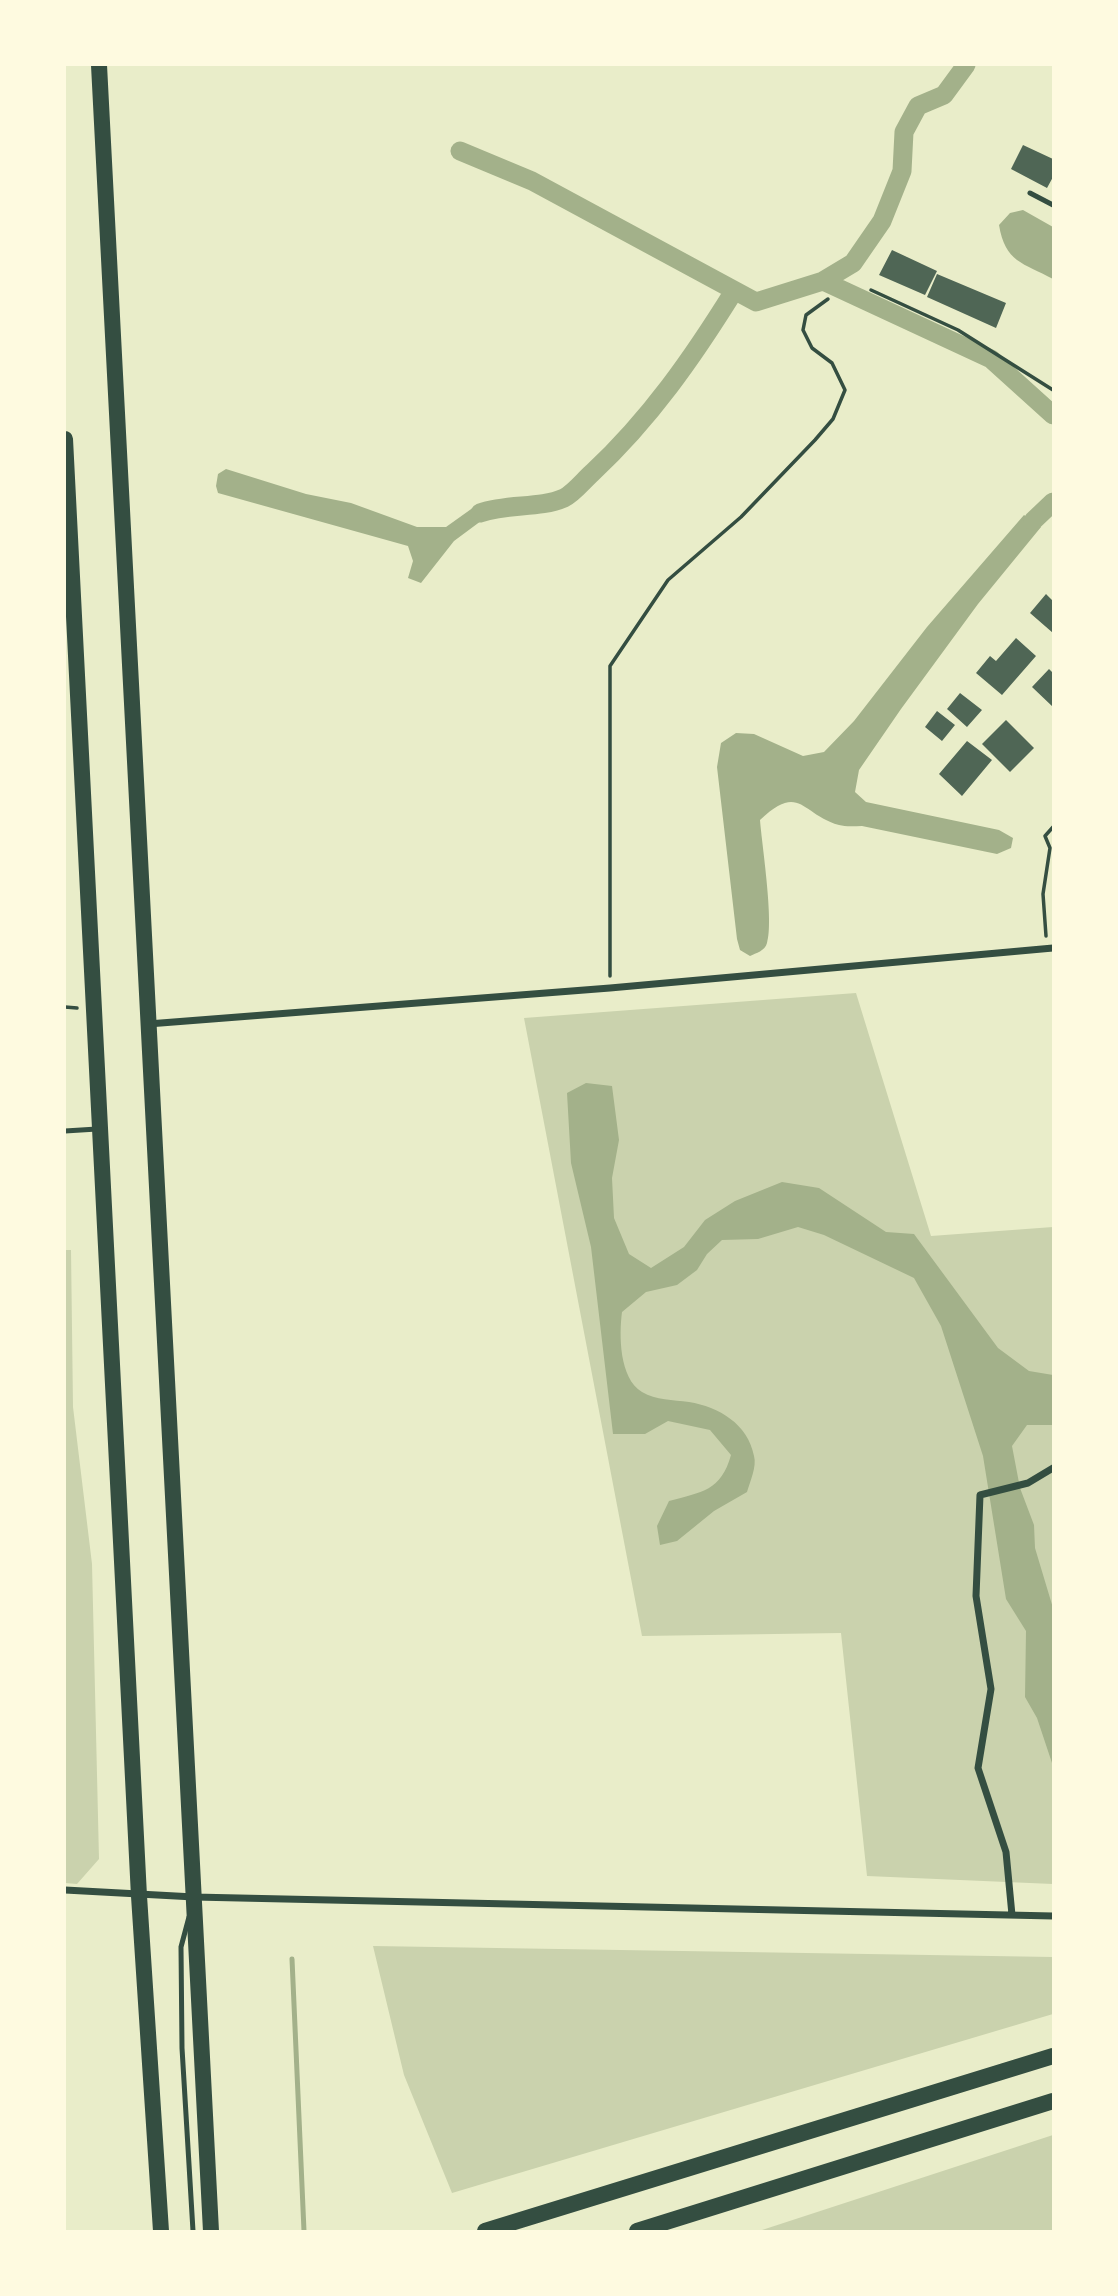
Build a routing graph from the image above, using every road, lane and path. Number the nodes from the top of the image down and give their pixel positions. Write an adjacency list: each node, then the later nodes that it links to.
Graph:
1 (99, 65): 3 (main road)
2 (107, 65): 3 (main road)
3 (100, 91): 13 (main road)
4 (1030, 193): 5 (lane)
5 (1053, 205)
6 (871, 290): 8 (path)
7 (828, 299): 12 (path)
8 (1053, 390)
9 (65, 439): 14 (main road)
10 (1053, 827): 11 (path)
11 (1050, 948): 12 (street)
12 (610, 988): 13 (street)
13 (148, 1024): 19 (main road)
14 (100, 1129): 15 (lane); 18 (main road)
15 (65, 1132)
16 (1053, 1468): 20 (street)
17 (65, 1890): 18 (street)
18 (139, 1895): 19 (street); 24 (main road)
19 (194, 1897): 20 (street); 25 (lane); 26 (main road)
20 (1012, 1915): 21 (street)
21 (1053, 1916)
22 (1053, 2056): 27 (main road)
23 (1053, 2101): 28 (main road)
24 (161, 2231)
25 (193, 2231)
26 (211, 2231)
27 (485, 2231)
28 (637, 2231)

